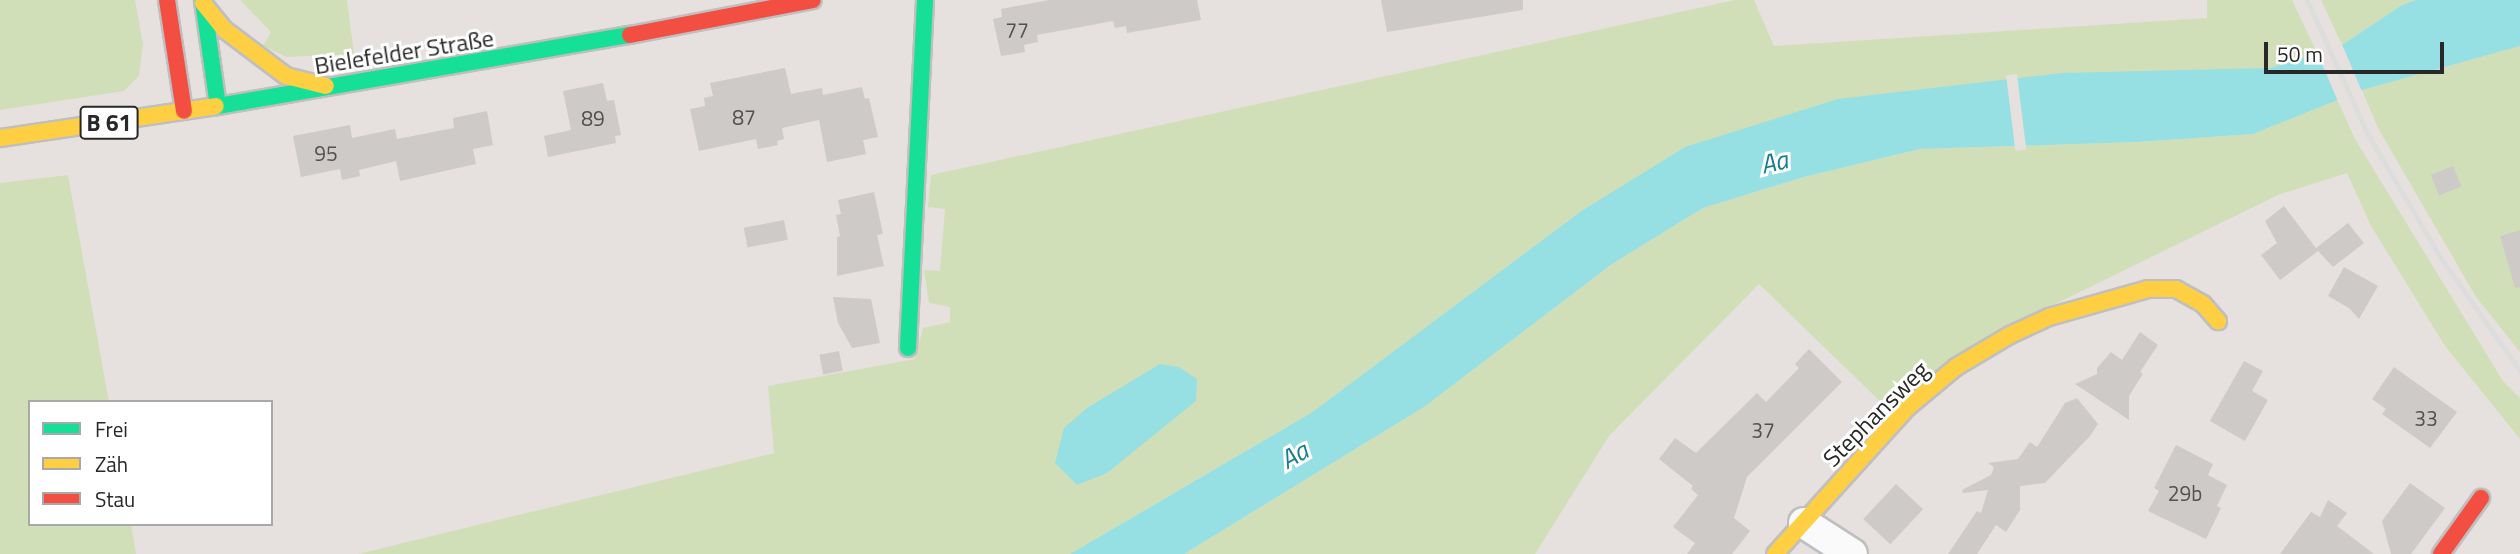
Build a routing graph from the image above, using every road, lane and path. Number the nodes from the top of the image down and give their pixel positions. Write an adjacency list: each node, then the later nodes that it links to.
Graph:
1 (167, 0): 7 (main road)
2 (813, 0): 5 (main road, Bielefelder Straße)
3 (925, 0): 10 (main road)
4 (203, 1): 5 (main road); 6 (main road)
5 (326, 86): 6 (main road, Bielefelder Straße)
6 (218, 106): 7 (main road, Bielefelder Straße / B 61)
7 (184, 111): 8 (main road, Bielefelder Straße / B 61)
8 (0, 138)
9 (2218, 321): 12 (main road, Stephansweg)
10 (908, 348)
11 (2481, 498): 15 (main road)
12 (1804, 523): 13 (main road, Stephansweg); 14 (street)
13 (1775, 554)
14 (1852, 554)
15 (2441, 554)

